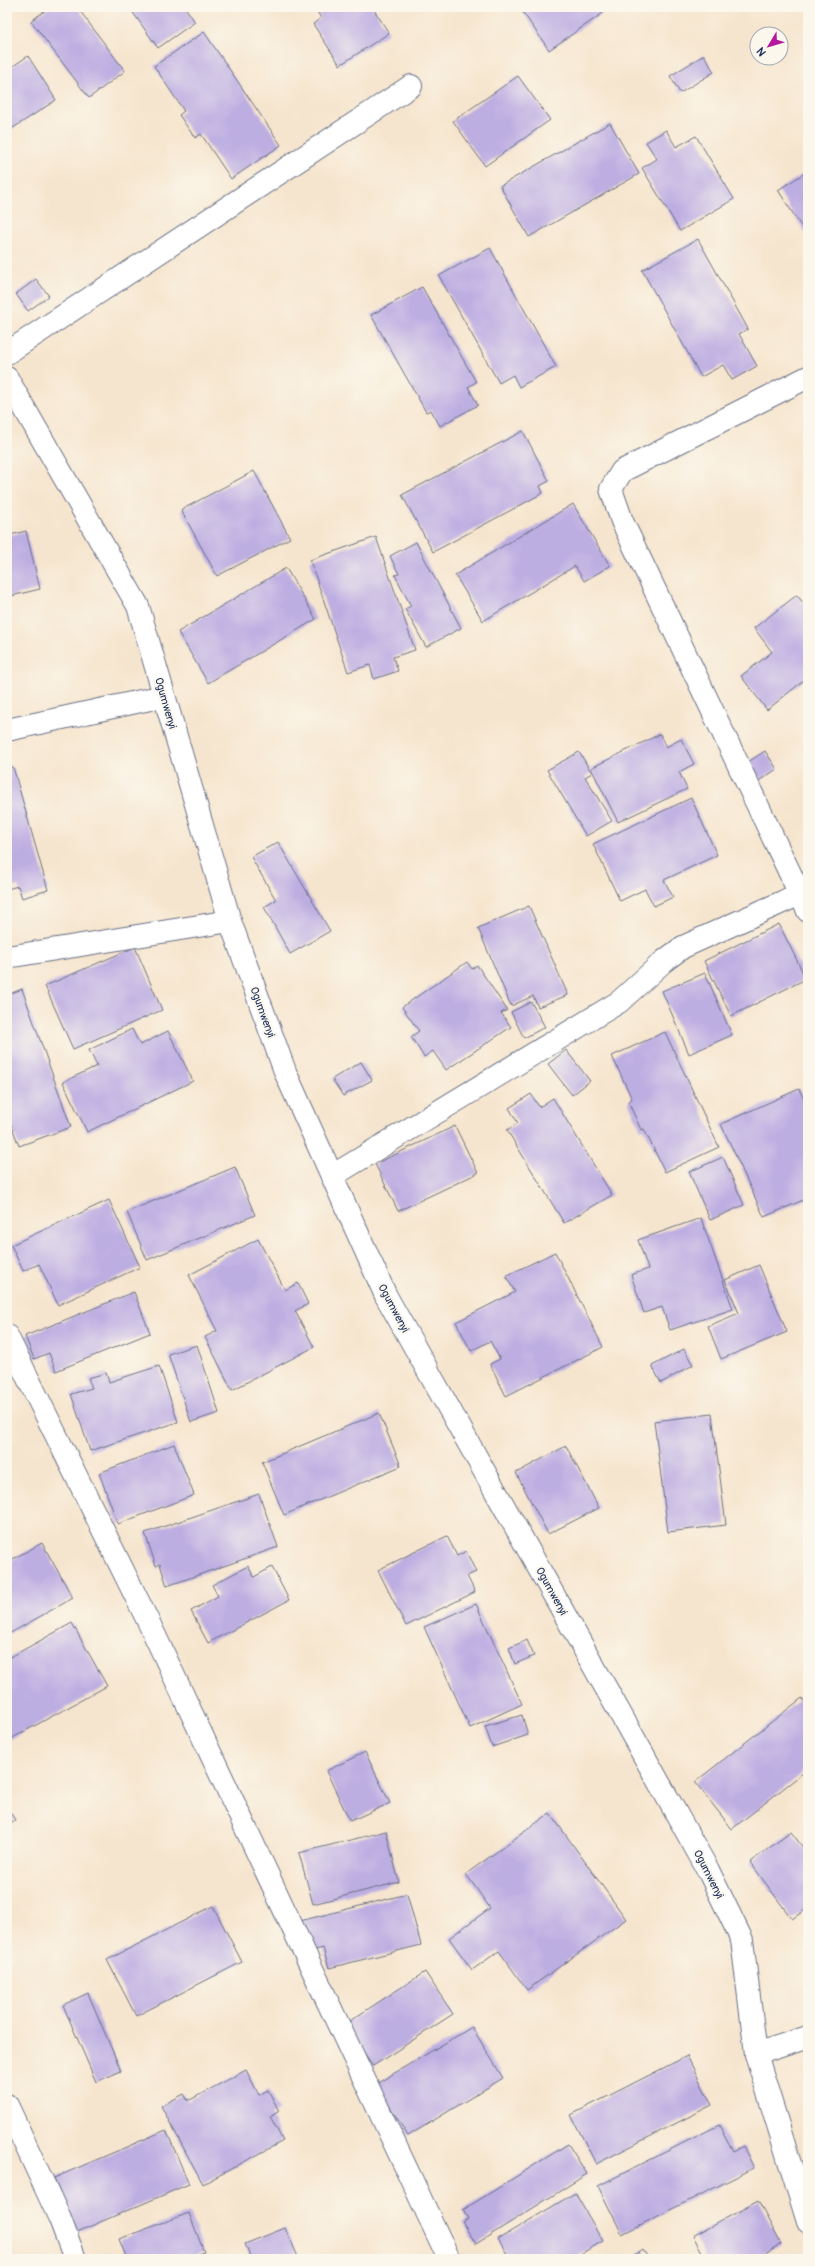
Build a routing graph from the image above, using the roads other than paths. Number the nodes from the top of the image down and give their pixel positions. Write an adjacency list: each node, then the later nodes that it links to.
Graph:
1 (411, 86): 2 (street)
2 (7, 353)
3 (808, 377): 7 (street)
4 (7, 378): 5 (street, Ogumwenyi)
5 (164, 696): 6 (street); 8 (street, Ogumwenyi)
6 (7, 730)
7 (804, 903): 10 (street)
8 (230, 921): 9 (street); 10 (street, Ogumwenyi)
9 (7, 957)
10 (332, 1176): 13 (street, Ogumwenyi)
11 (7, 1336): 17 (street)
12 (808, 2037): 13 (street)
13 (756, 2054): 15 (street, Ogumwenyi)
14 (7, 2105): 16 (street)
15 (808, 2222)
16 (75, 2259)
17 (449, 2259)

